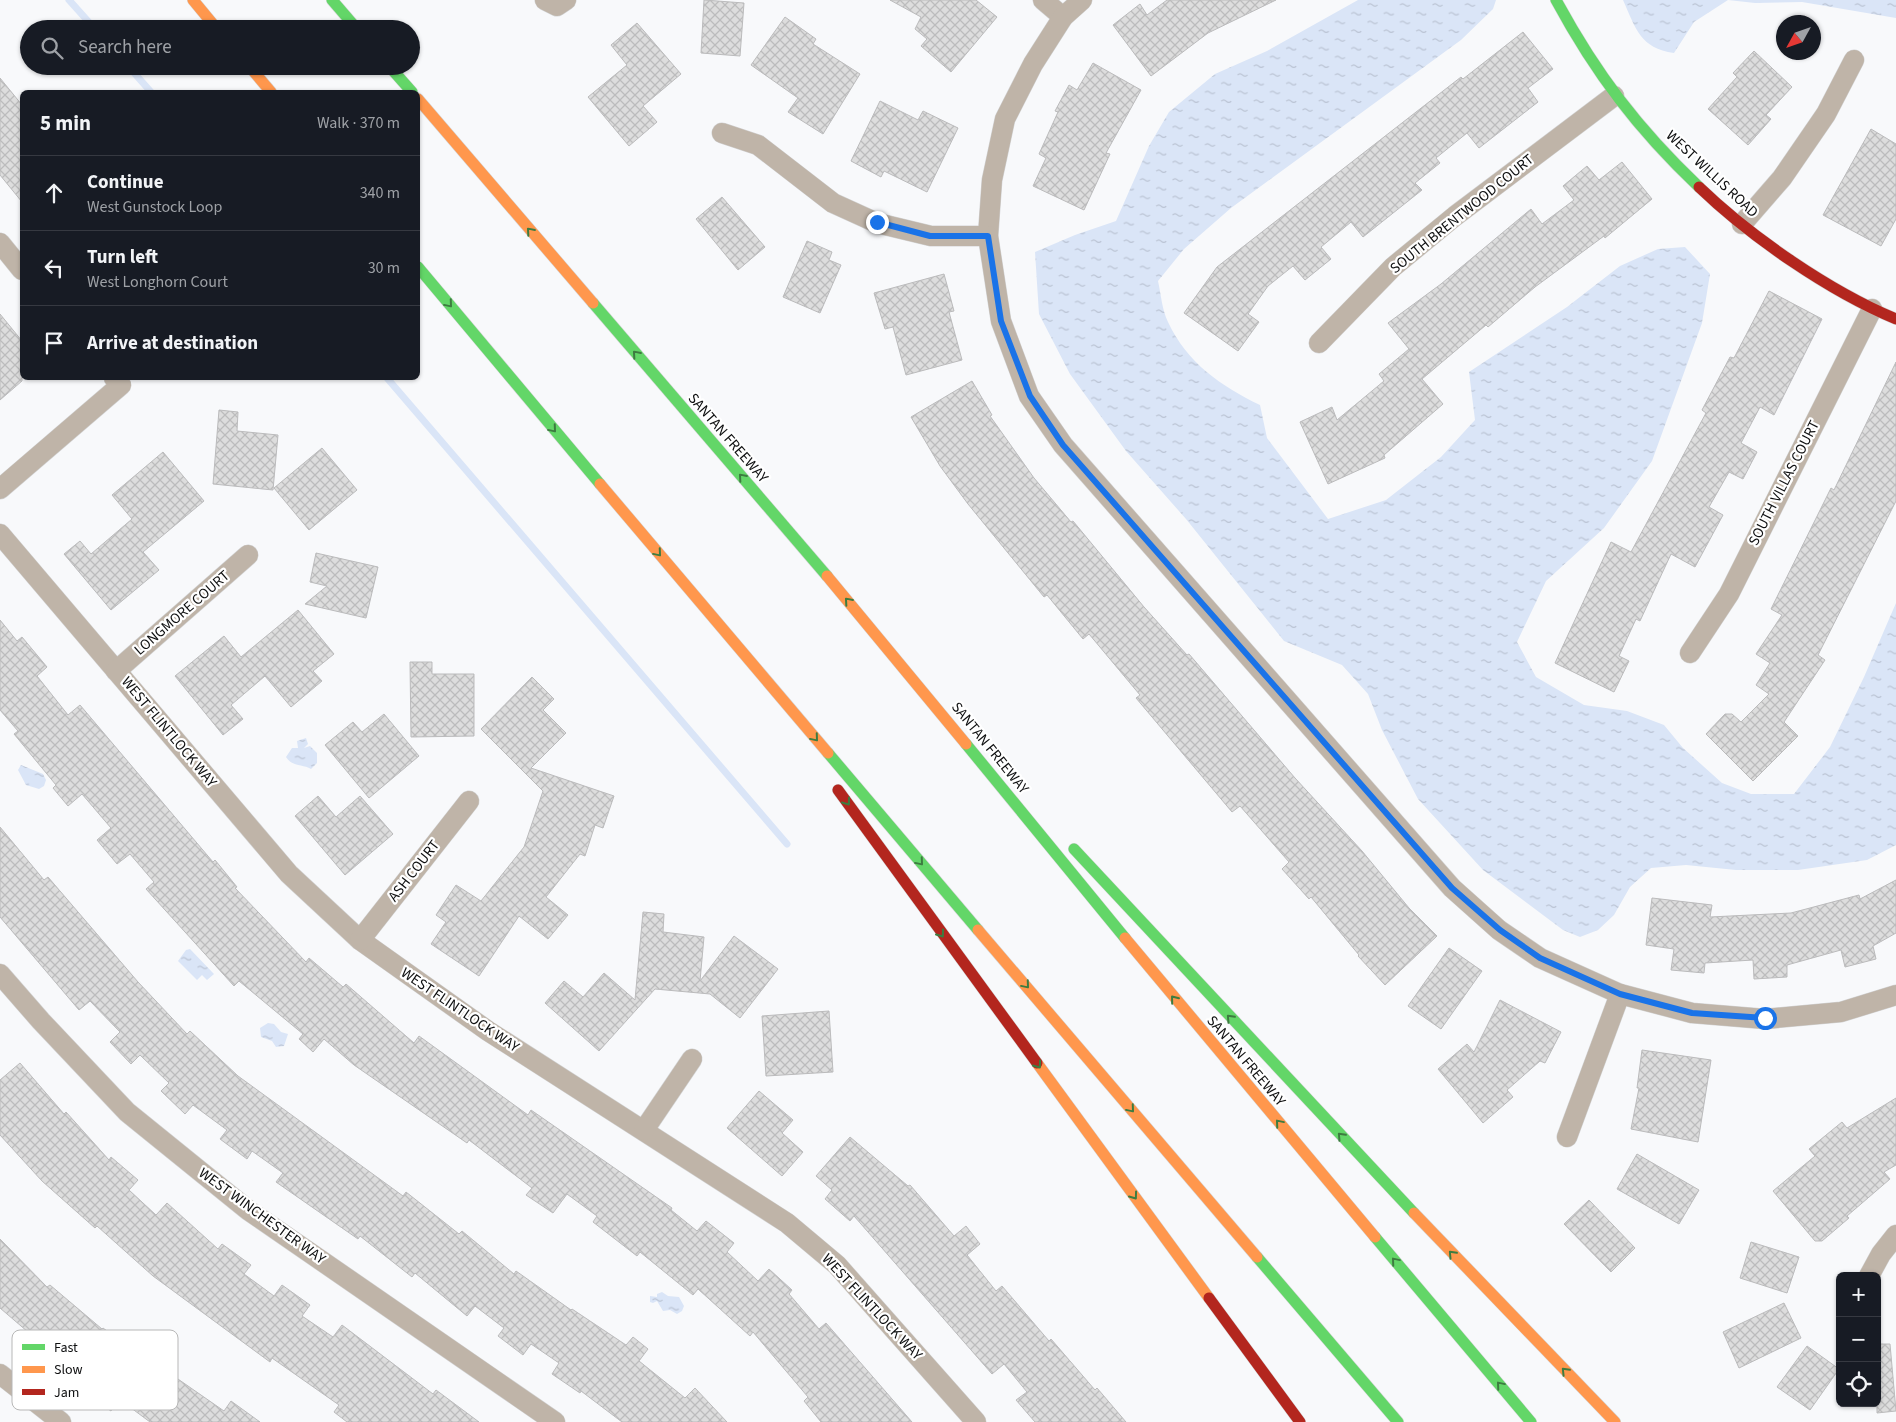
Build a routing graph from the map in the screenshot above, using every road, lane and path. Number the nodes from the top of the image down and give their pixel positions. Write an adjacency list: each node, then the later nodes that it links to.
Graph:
1 (193, 0): 7 (main road)
2 (332, 0): 8 (main road)
3 (1043, 0): 6 (street)
4 (1082, 0): 6 (street)
5 (1556, 0): 14 (main road, WEST WILLIS ROAD)
6 (1063, 17): 18 (street)
7 (210, 20)
8 (349, 20)
9 (1854, 60): 17 (street)
10 (256, 75): 12 (main road)
11 (397, 75): 13 (main road)
12 (269, 90)
13 (410, 90)
14 (1614, 96): 17 (main road, WEST WILLIS ROAD); 24 (street, SOUTH BRENTWOOD COURT)
15 (420, 102): 30 (main road, SANTAN FREEWAY, one-way to 15)
16 (722, 133): 18 (street)
17 (1742, 224): 22 (main road, WEST WILLIS ROAD)
18 (988, 236): 40 (street)
19 (0, 243): 20 (street)
20 (20, 268)
21 (420, 269): 29 (main road, one-way to 29)
22 (1872, 309): 23 (main road, WEST WILLIS ROAD); 31 (street, SOUTH VILLAS COURT)
23 (1896, 319)
24 (1319, 344)
25 (117, 381): 26 (street)
26 (0, 489)
27 (0, 534): 32 (street, WEST FLINTLOCK WAY)
28 (248, 555): 32 (street, LONGMORE COURT)
29 (726, 634): 33 (main road); 54 (main road, one-way to 54)
30 (880, 638): 34 (main road); 55 (main road, SANTAN FREEWAY, one-way to 30)
31 (1690, 653)
32 (116, 671): 38 (street, WEST FLINTLOCK WAY)
33 (807, 747)
34 (1007, 776)
35 (830, 779): 53 (main road, one-way to 53)
36 (469, 801): 38 (street, ASH COURT)
37 (1067, 841): 56 (main road, one-way to 37)
38 (360, 940): 43 (street, WEST FLINTLOCK WAY)
39 (0, 974): 51 (street, WEST WINCHESTER WAY)
40 (1620, 994): 41 (street); 44 (street)
41 (1896, 995)
42 (692, 1059): 43 (street)
43 (644, 1130): 52 (street, WEST FLINTLOCK WAY)
44 (1567, 1138)
45 (1896, 1234): 46 (street)
46 (1871, 1272)
47 (0, 1374): 48 (street)
48 (12, 1383)
49 (46, 1410): 50 (street)
50 (61, 1422)
51 (555, 1422)
52 (976, 1422)
53 (1300, 1422)
54 (1398, 1422)
55 (1531, 1422)
56 (1615, 1422)

